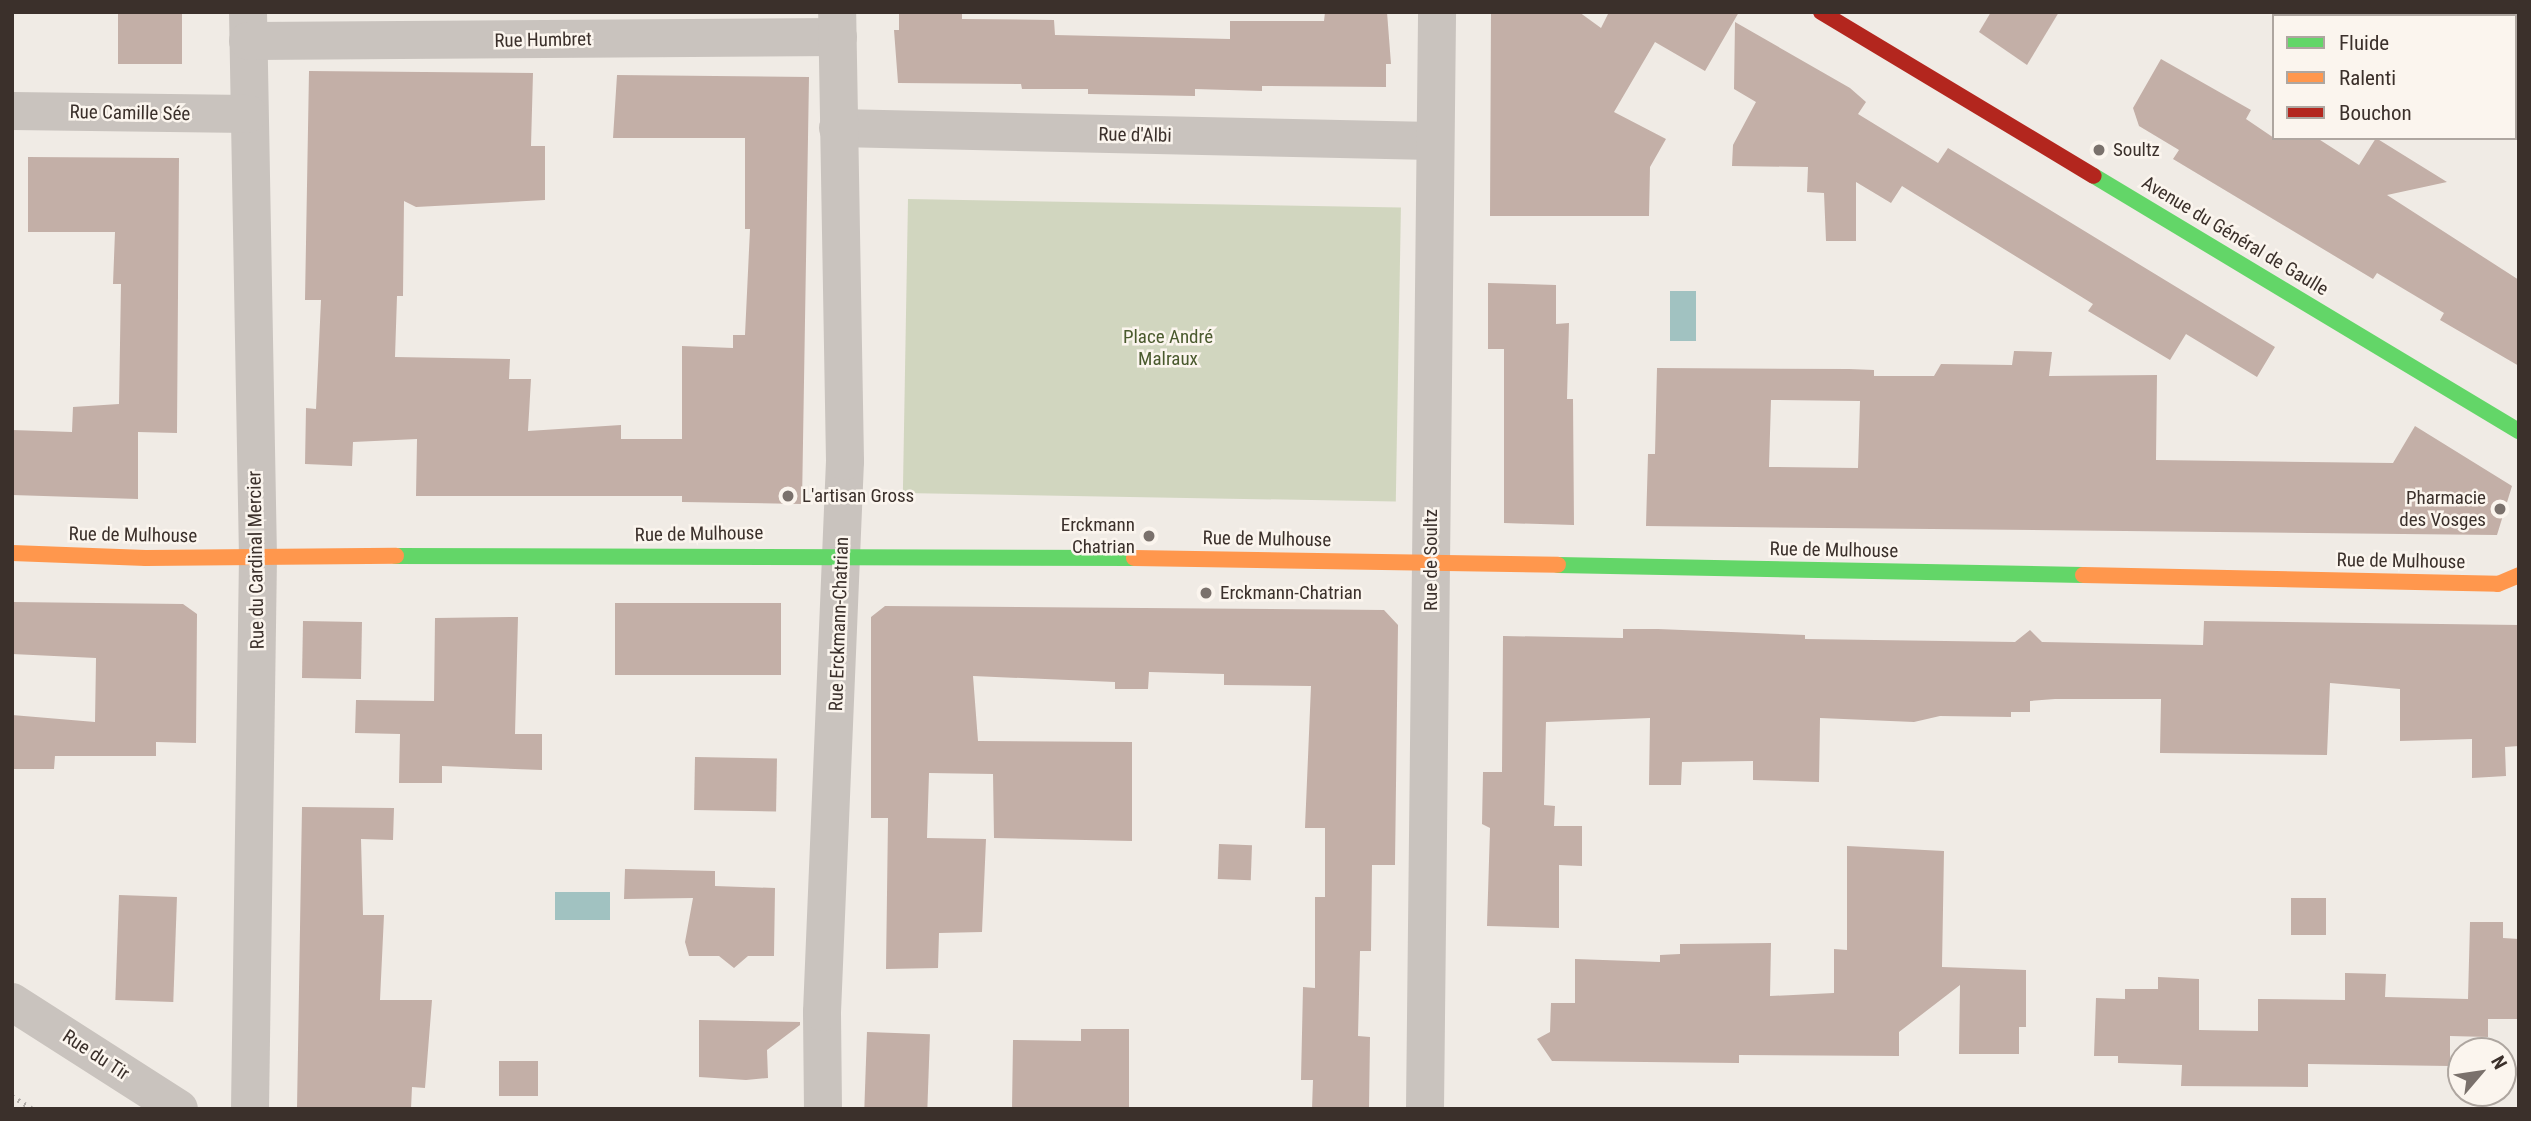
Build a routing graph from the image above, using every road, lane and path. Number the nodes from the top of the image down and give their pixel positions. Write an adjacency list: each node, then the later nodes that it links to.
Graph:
1 (1437, 12): 8 (street, Rue de Soultz)
2 (1821, 12): 9 (street, Avenue du Général de Gaulle)
3 (838, 24): 4 (street, Rue Humbret); 7 (street, Rue Erckmann-Chatrian)
4 (248, 27): 6 (street, Rue du Cardinal Mercier)
5 (12, 111): 6 (street, Rue Camille Sée)
6 (248, 114): 12 (street, Rue du Cardinal Mercier)
7 (838, 128): 8 (street, Rue d'Albi); 11 (street, Rue Erckmann-Chatrian)
8 (1433, 141): 13 (street, Rue de Soultz)
9 (2519, 431)
10 (12, 553): 12 (street, Rue de Mulhouse)
11 (843, 556): 12 (street, Rue de Mulhouse); 13 (street, Rue de Mulhouse); 18 (street, Rue Erckmann-Chatrian)
12 (258, 557): 17 (street, Rue du Cardinal Mercier)
13 (1431, 562): 14 (street, Rue de Mulhouse); 19 (street, Rue de Soultz)
14 (2519, 575)
15 (12, 1002): 16 (street, Rue du Tir)
16 (179, 1109)
17 (250, 1109)
18 (823, 1109)
19 (1425, 1109)

